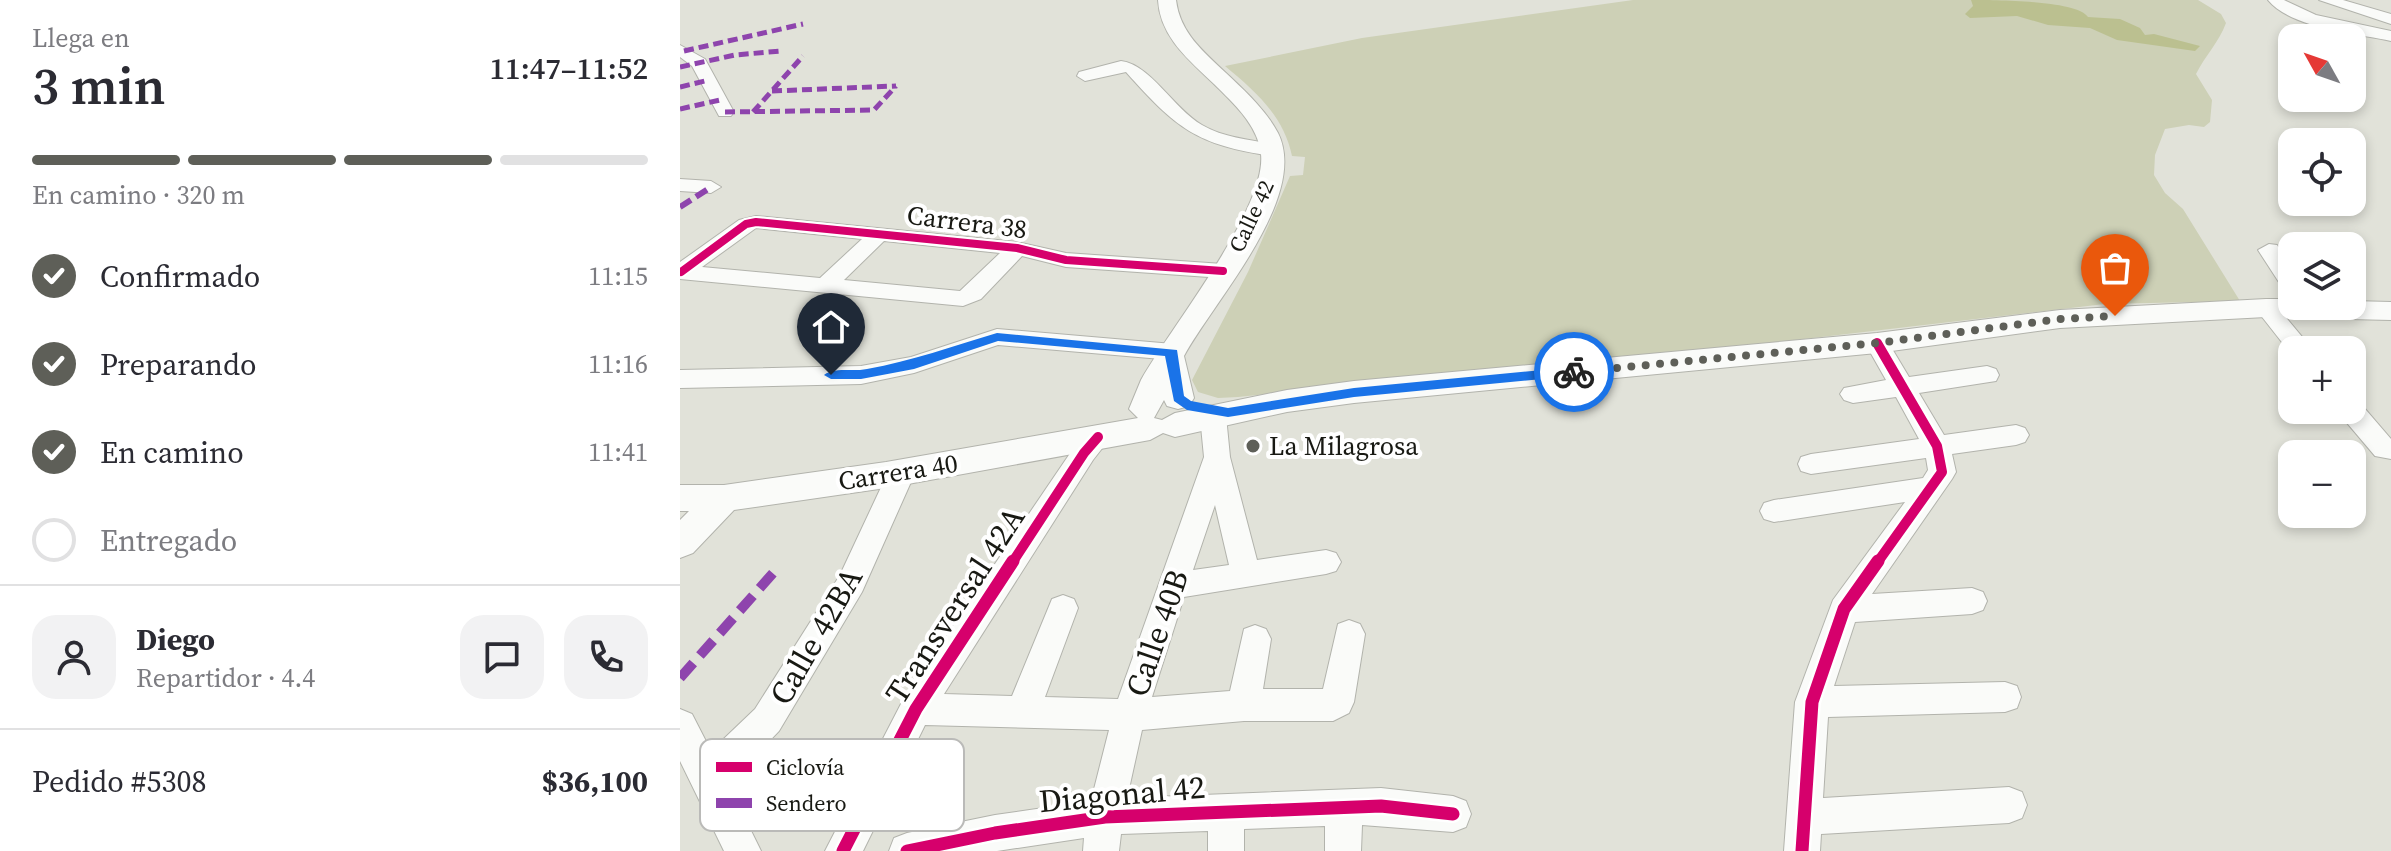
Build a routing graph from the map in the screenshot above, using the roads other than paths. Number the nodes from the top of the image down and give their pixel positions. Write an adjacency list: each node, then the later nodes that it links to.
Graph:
1 (1167, 0): 9 (main road, Calle 42)
2 (2276, 0): 5 (street)
3 (2327, 0): 4 (street)
4 (2391, 19)
5 (2391, 36)
6 (682, 50): 8 (street)
7 (1085, 76): 9 (street)
8 (725, 112)
9 (1272, 150): 18 (main road, Calle 42)
10 (680, 185): 11 (street)
11 (711, 187)
12 (879, 234): 13 (street, Carrera 38); 19 (street, Carrera 38); 20 (street)
13 (1017, 248): 15 (street, Carrera 38); 17 (street)
14 (2269, 250): 16 (street)
15 (1066, 260): 17 (street, Carrera 38); 18 (street, Carrera 38)
16 (2278, 264)
17 (1000, 267): 20 (street)
18 (1223, 271): 27 (main road, Calle 42)
19 (681, 272): 20 (street)
20 (825, 286)
21 (2278, 305): 22 (main road, Carrera 40)
22 (2266, 308): 25 (street); 26 (main road, Carrera 40)
23 (2366, 310): 24 (main road, Carrera 40)
24 (2388, 314)
25 (2289, 336)
26 (1877, 343): 30 (street); 32 (main road, Carrera 40)
27 (1172, 355): 29 (street); 32 (main road, Calle 42)
28 (1987, 375): 30 (street)
29 (680, 379)
30 (1902, 387): 31 (street); 36 (street)
31 (1853, 394)
32 (1177, 413): 34 (main road, Carrera 40); 38 (street, Calle 40B)
33 (2364, 424): 37 (street)
34 (1107, 435): 40 (main road, Carrera 40); 57 (street, Transversal 42A)
35 (2016, 435): 36 (street)
36 (1937, 446): 39 (street); 41 (street)
37 (2387, 449)
38 (1217, 457): 47 (street); 48 (street, Calle 40B)
39 (1811, 464)
40 (901, 473): 43 (main road, Carrera 40); 61 (street, Calle 42BA)
41 (1931, 487): 44 (street); 51 (street)
42 (680, 498): 43 (main road, Carrera 40)
43 (724, 498): 45 (main road)
44 (1774, 511)
45 (680, 543)
46 (1326, 562): 47 (street)
47 (1246, 575): 48 (street)
48 (1174, 586): 59 (street, Calle 40B)
49 (1972, 601): 51 (street)
50 (1063, 608): 58 (street)
51 (1844, 609): 55 (street)
52 (1349, 634): 56 (street)
53 (1255, 639): 56 (street)
54 (2005, 697): 55 (street)
55 (1812, 702): 71 (street)
56 (1244, 705): 59 (street)
57 (916, 709): 58 (street); 62 (street, Transversal 42A)
58 (1023, 711): 59 (street)
59 (1129, 715): 70 (street, Calle 40B)
60 (680, 725): 63 (street)
61 (748, 739)
62 (901, 739)
63 (700, 768)
64 (2009, 805): 71 (street)
65 (1344, 806): 66 (street, Diagonal 42); 67 (street, Diagonal 42); 77 (street)
66 (1226, 811): 70 (street, Diagonal 42); 76 (street)
67 (1453, 814)
68 (732, 831): 73 (street)
69 (853, 831): 74 (street, Transversal 42A)
70 (1103, 834): 72 (street, Diagonal 42)
71 (1803, 834)
72 (993, 842): 75 (street, Diagonal 42)
73 (743, 851)
74 (843, 851)
75 (907, 851)
76 (1226, 851)
77 (1343, 851)

